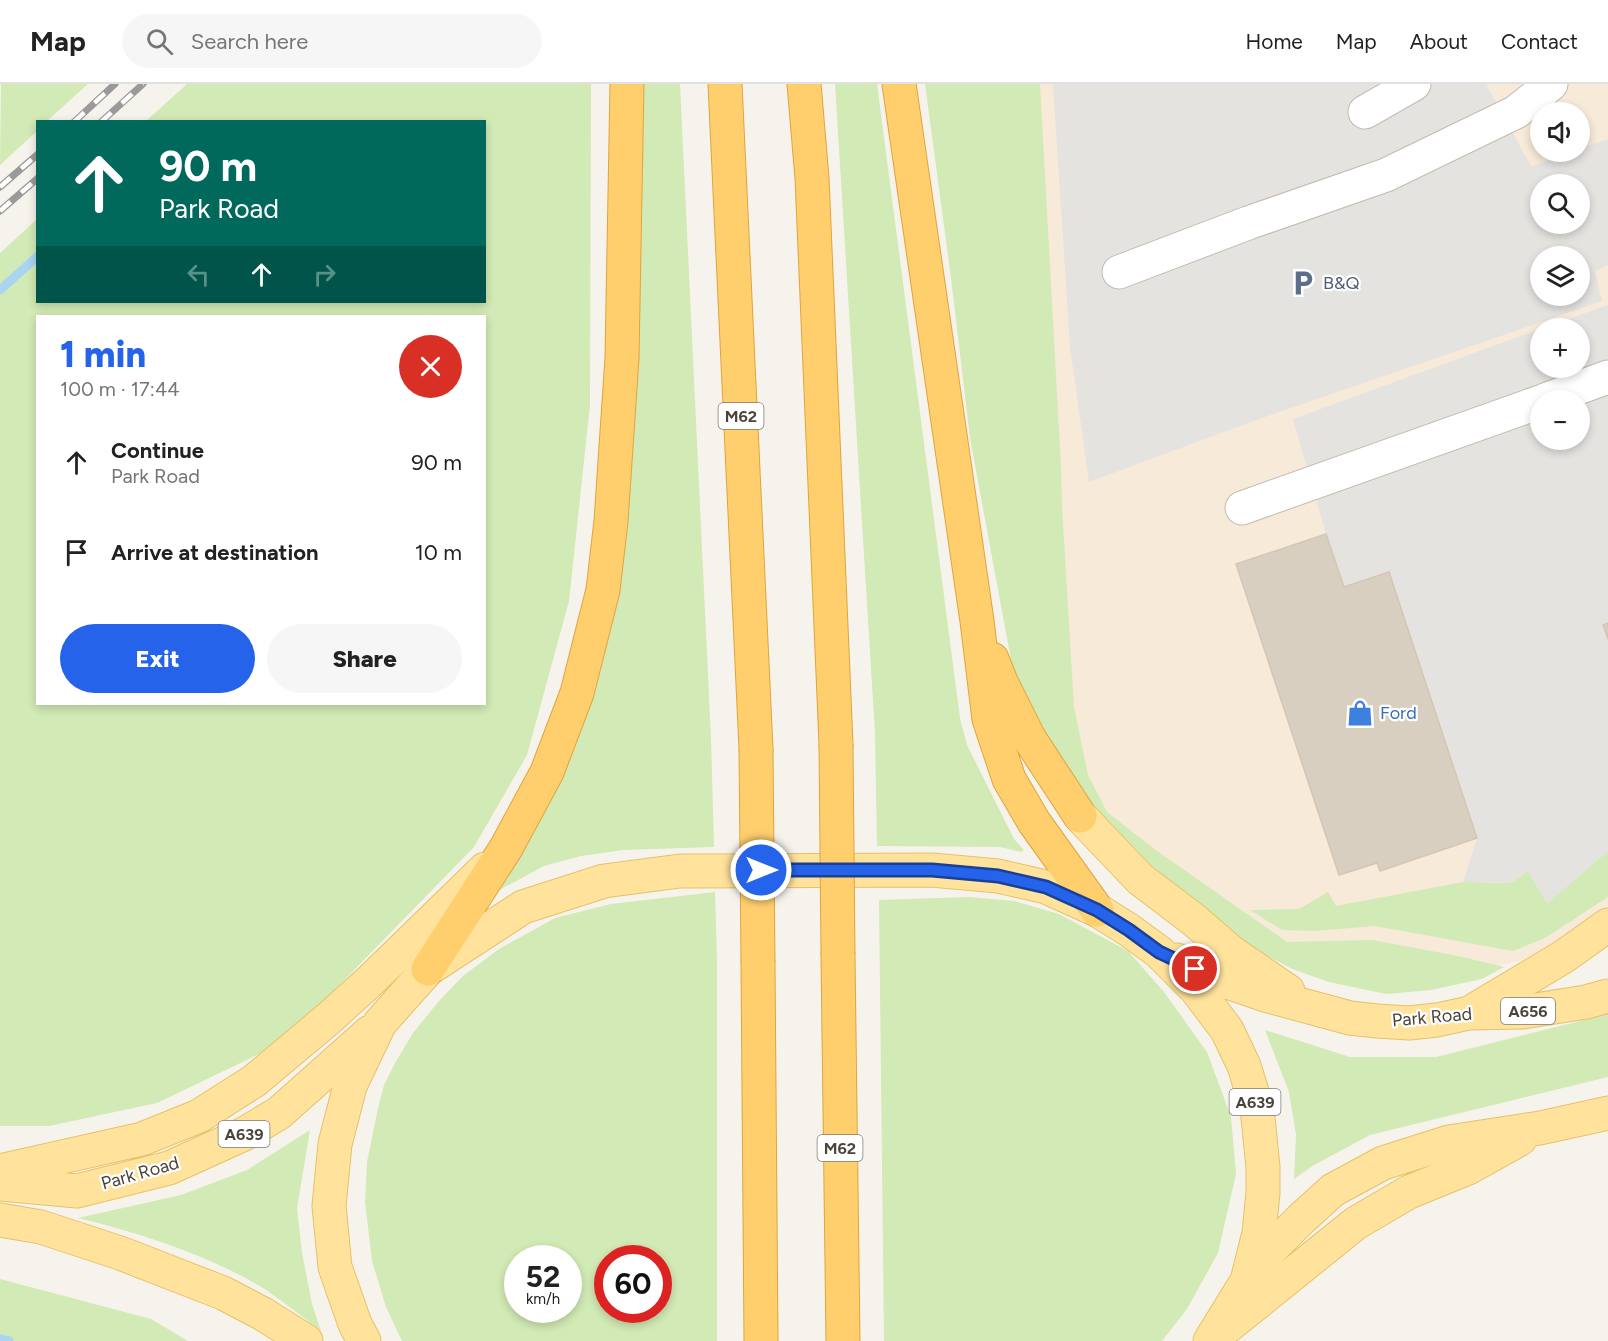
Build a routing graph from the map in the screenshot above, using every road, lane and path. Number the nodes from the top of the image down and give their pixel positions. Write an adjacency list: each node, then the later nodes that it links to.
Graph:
1 (627, 84): 15 (highway)
2 (725, 84): 32 (highway, M62, bridge)
3 (804, 84): 33 (highway, M62, bridge)
4 (899, 84): 13 (highway)
5 (1414, 84): 7 (street)
6 (1551, 84): 8 (street)
7 (1365, 112)
8 (1119, 272)
9 (1608, 377): 10 (street)
10 (1572, 390)
11 (1530, 406): 12 (street)
12 (1242, 508)
13 (977, 621): 14 (highway); 16 (highway)
14 (1080, 816): 21 (main road)
15 (506, 848): 19 (highway); 26 (main road)
16 (1097, 910): 18 (main road, A639); 19 (main road, A639)
17 (1608, 925): 22 (main road, A639)
18 (1159, 952): 21 (main road, Park Road / A639); 29 (main road, A639)
19 (428, 969): 23 (main road, A639)
20 (1608, 996): 22 (main road, Park Road / A656)
21 (1314, 1009): 22 (main road, Park Road / A639)
22 (1469, 1013)
23 (380, 1023): 27 (main road, Park Road / A639); 31 (main road, A639)
24 (1608, 1113): 25 (main road, A639)
25 (1540, 1128): 29 (main road, A639); 34 (main road)
26 (0, 1172)
27 (0, 1184)
28 (0, 1220): 30 (main road)
29 (1246, 1281): 34 (main road, A639)
30 (306, 1341)
31 (364, 1341)
32 (761, 1341)
33 (843, 1341)
34 (1211, 1341)

